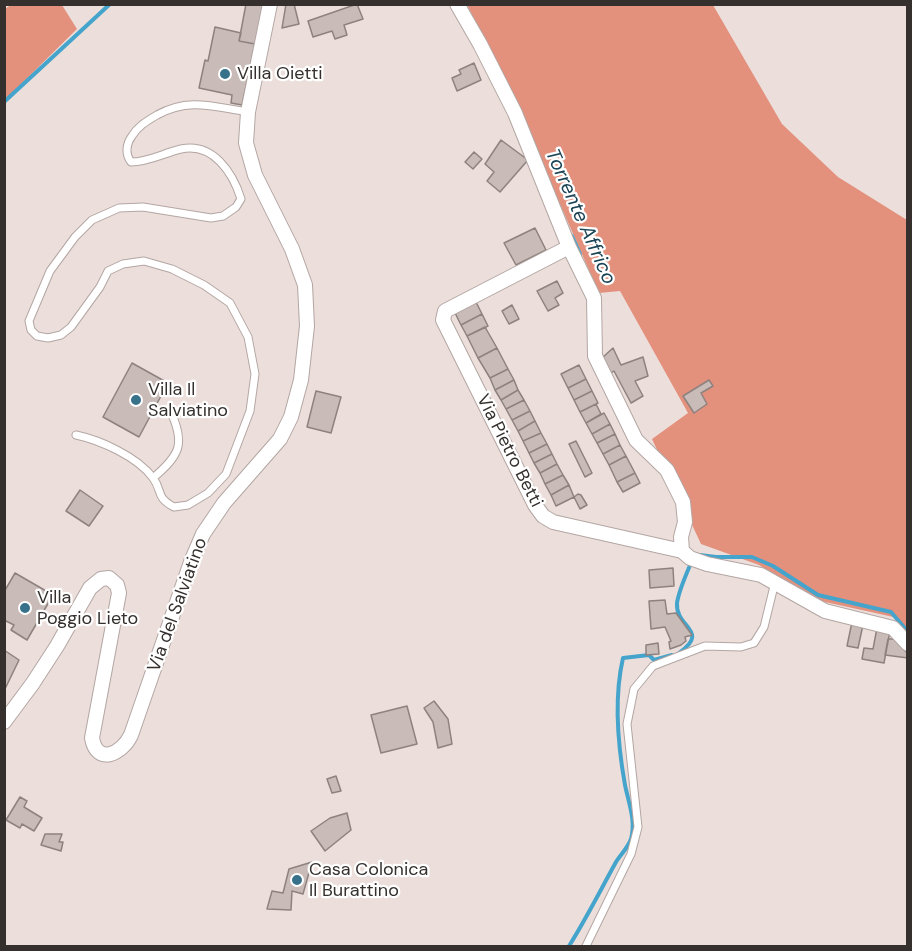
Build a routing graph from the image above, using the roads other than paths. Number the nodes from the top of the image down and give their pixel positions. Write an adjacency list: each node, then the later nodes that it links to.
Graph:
1 (270, 4): 3 (street, Via del Salviatino)
2 (457, 4): 4 (street)
3 (248, 112): 7 (lane); 11 (street, Via del Salviatino)
4 (569, 247): 8 (street); 8 (street, Via Pietro Betti)
5 (170, 410): 7 (lane)
6 (76, 435): 7 (lane)
7 (153, 478)
8 (682, 551): 9 (street, Via Pietro Betti)
9 (775, 582): 10 (street, Via Pietro Betti); 12 (lane)
10 (908, 644)
11 (4, 722)
12 (586, 946)

